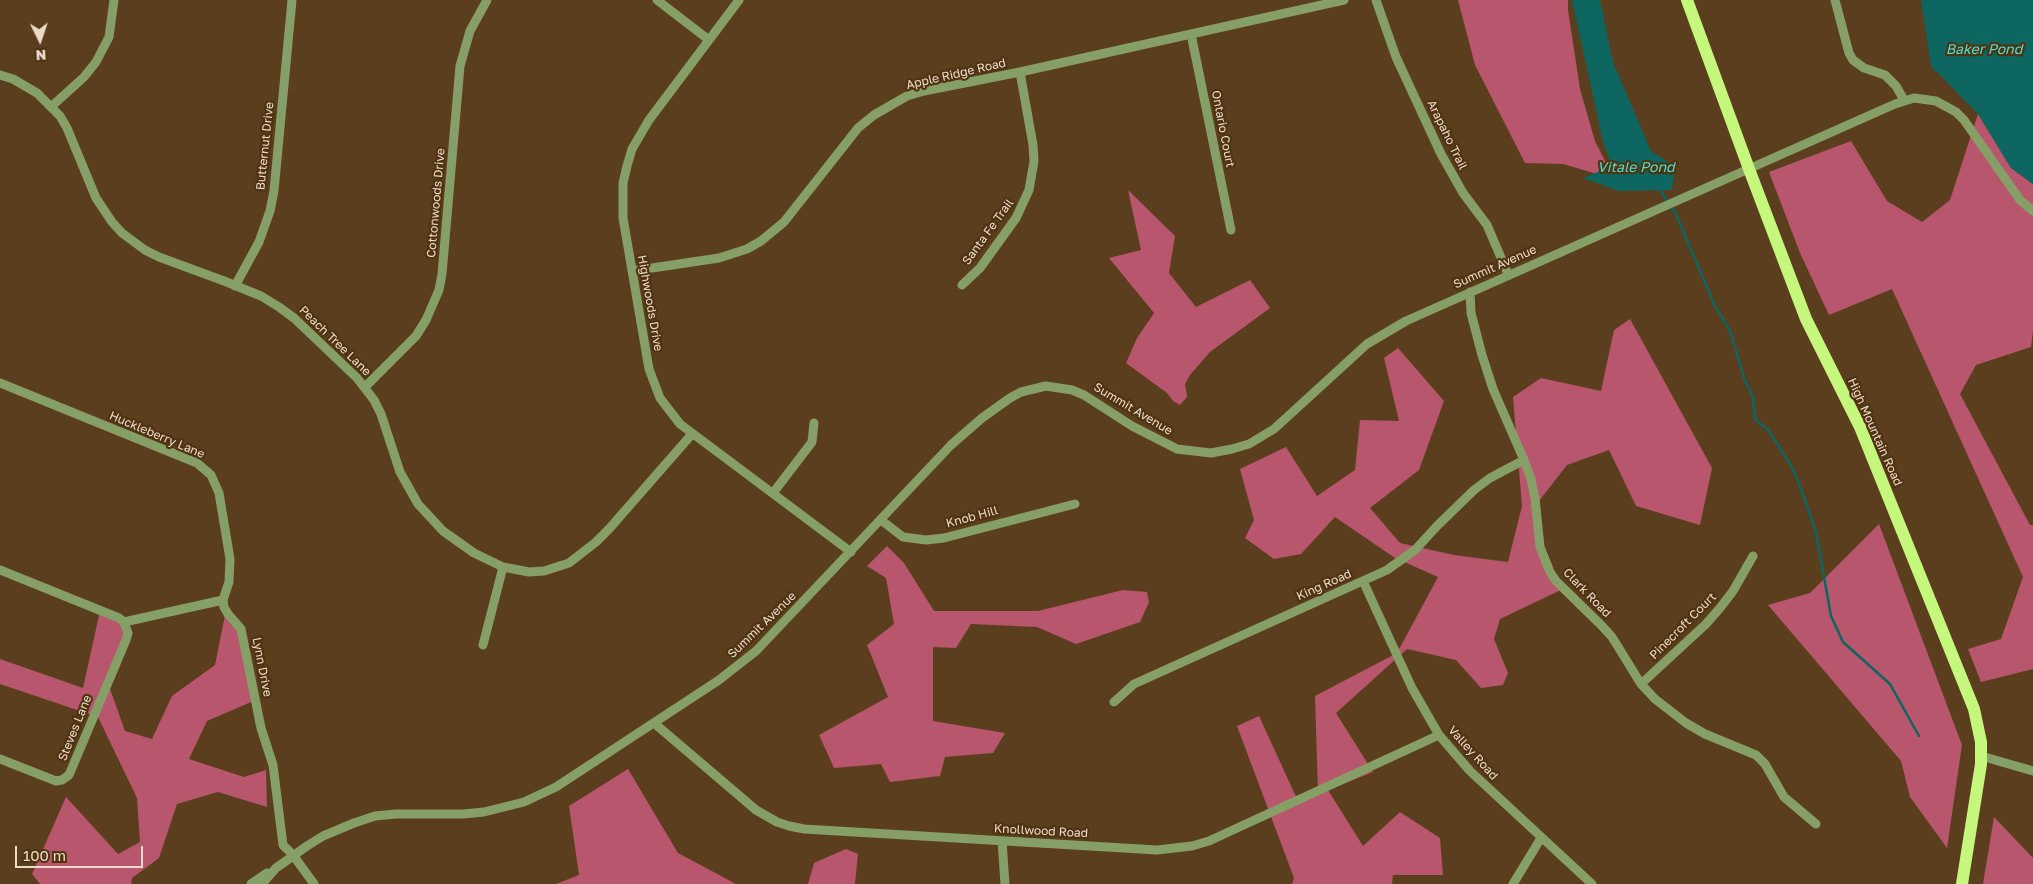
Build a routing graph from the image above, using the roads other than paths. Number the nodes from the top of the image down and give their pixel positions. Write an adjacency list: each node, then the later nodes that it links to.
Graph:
1 (114, 0): 15 (street)
2 (292, 0): 22 (street, Butternut Drive)
3 (487, 0): 25 (street, Cottonwoods Drive)
4 (657, 0): 11 (street)
5 (739, 0): 11 (street, Highwoods Drive)
6 (1344, 0): 10 (street, Apple Ridge Road)
7 (1376, 0): 20 (street, Arapaho Trail)
8 (1688, 0): 16 (main road, High Mountain Road)
9 (1835, 0): 14 (street)
10 (1191, 34): 12 (street, Apple Ridge Road); 18 (street, Ontario Court)
11 (709, 40): 19 (street, Highwoods Drive)
12 (1020, 72): 19 (street, Apple Ridge Road); 21 (street, Santa Fe Trail)
13 (0, 75): 15 (street, Peach Tree Lane)
14 (1904, 100): 16 (street, Summit Avenue); 17 (street, Summit Avenue)
15 (52, 106): 22 (street, Peach Tree Lane)
16 (1749, 169): 20 (street, Summit Avenue); 44 (main road, High Mountain Road)
17 (2033, 211)
18 (1231, 230)
19 (632, 271): 27 (street, Highwoods Drive)
20 (1508, 274): 23 (street, Summit Avenue)
21 (962, 285)
22 (235, 286): 25 (street, Peach Tree Lane)
23 (1470, 292): 28 (street, Clark Road); 31 (street, Summit Avenue)
24 (0, 383): 37 (street, Huckleberry Lane)
25 (365, 387): 34 (street, Peach Tree Lane)
26 (814, 423): 29 (street)
27 (692, 434): 29 (street, Highwoods Drive); 34 (street, Peach Tree Lane)
28 (1524, 460): 36 (street, King Road); 40 (street, Clark Road)
29 (773, 493): 32 (street, Highwoods Drive)
30 (1075, 504): 31 (street, Knob Hill)
31 (880, 520): 32 (street, Summit Avenue)
32 (851, 552): 42 (street, Summit Avenue)
33 (1753, 556): 40 (street, Pinecroft Court)
34 (503, 567): 39 (street)
35 (0, 570): 38 (street)
36 (1363, 581): 41 (street, King Road); 43 (street, Valley Road)
37 (223, 600): 38 (street); 50 (street, Lynn Drive)
38 (124, 622): 45 (street, Steves Lane)
39 (483, 645)
40 (1641, 684): 47 (street, Clark Road)
41 (1114, 702)
42 (654, 723): 49 (street, Knollwood Road); 50 (street, Summit Avenue)
43 (1440, 735): 48 (street, Valley Road); 49 (street, Knollwood Road)
44 (1981, 756): 46 (street); 58 (main road, High Mountain Road)
45 (0, 759)
46 (2033, 771)
47 (1816, 824)
48 (1542, 838): 56 (street); 57 (street, Valley Road)
49 (1002, 841): 55 (street)
50 (293, 855): 51 (street, Summit Avenue); 54 (street, Lynn Drive)
51 (276, 868): 52 (street, Summit Avenue); 53 (street, Summit Avenue)
52 (251, 884)
53 (262, 884)
54 (314, 884)
55 (1005, 884)
56 (1513, 884)
57 (1592, 884)
58 (1962, 884)

